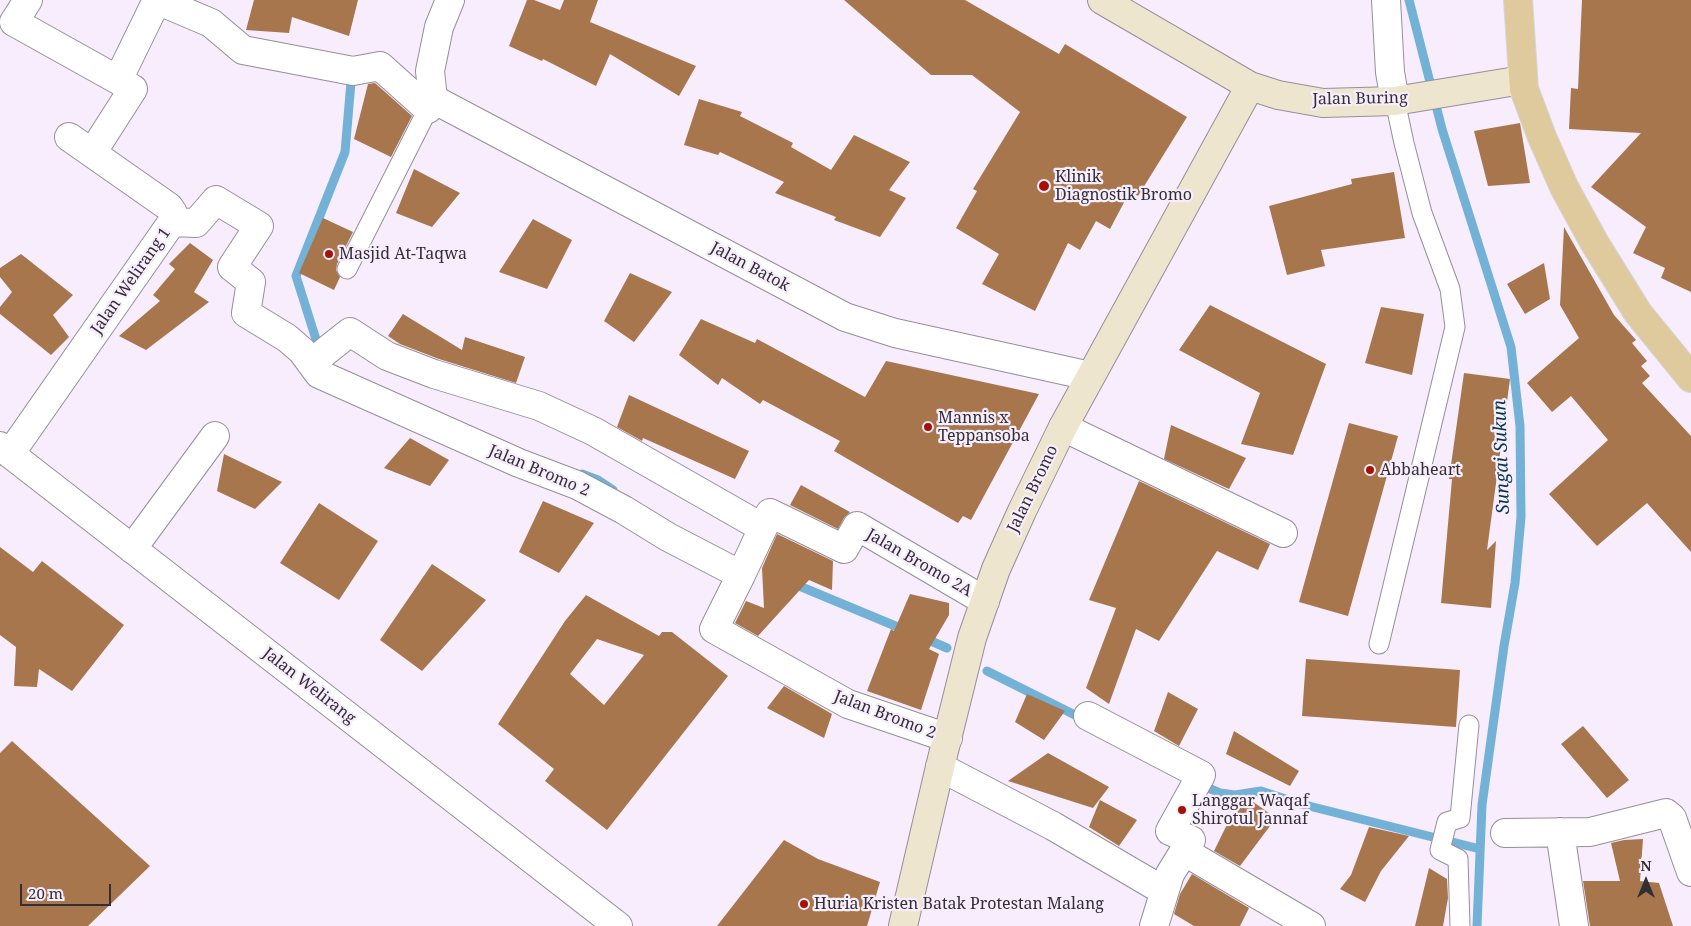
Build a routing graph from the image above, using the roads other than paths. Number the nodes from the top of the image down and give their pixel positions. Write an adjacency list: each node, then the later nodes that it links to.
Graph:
1 (28, 0): 7 (street)
2 (157, 0): 7 (street); 11 (street, Jalan Batok)
3 (450, 0): 11 (street)
4 (1102, 0): 9 (street, Jalan Buring)
5 (1386, 0): 10 (street)
6 (1518, 0): 8 (main road)
7 (118, 80): 13 (street)
8 (1522, 80): 10 (street, Jalan Buring); 18 (main road)
9 (1250, 86): 10 (street, Jalan Buring); 17 (street, Jalan Bromo)
10 (1405, 100): 27 (lane)
11 (430, 104): 15 (lane); 17 (street, Jalan Batok)
12 (69, 137): 13 (street, Jalan Welirang 1)
13 (92, 153): 14 (street, Jalan Welirang 1)
14 (172, 222): 16 (street, Jalan Bromo 2); 21 (street, Jalan Welirang 1)
15 (347, 269)
16 (319, 357): 22 (street); 25 (street, Jalan Bromo 2)
17 (1090, 376): 19 (street, Jalan Bromo)
18 (1691, 378)
19 (1063, 427): 23 (street); 26 (street, Jalan Bromo)
20 (215, 436): 24 (street)
21 (5, 450): 24 (street, Jalan Welirang)
22 (763, 528): 25 (street); 26 (street, Jalan Bromo 2A)
23 (1282, 533)
24 (132, 549): 37 (street, Jalan Welirang)
25 (744, 567): 30 (street, Jalan Bromo 2)
26 (985, 602): 30 (street, Jalan Bromo)
27 (1379, 644)
28 (1088, 716): 34 (street)
29 (1469, 726): 41 (lane)
30 (948, 738): 31 (street, Jalan Bromo)
31 (940, 767): 36 (street); 38 (street, Jalan Bromo)
32 (1560, 832): 33 (street); 35 (street); 42 (street)
33 (1505, 833)
34 (1185, 852): 36 (street); 40 (street)
35 (1691, 872)
36 (1164, 891): 39 (street)
37 (618, 926)
38 (903, 926)
39 (1154, 926)
40 (1311, 926)
41 (1460, 926)
42 (1574, 926)

